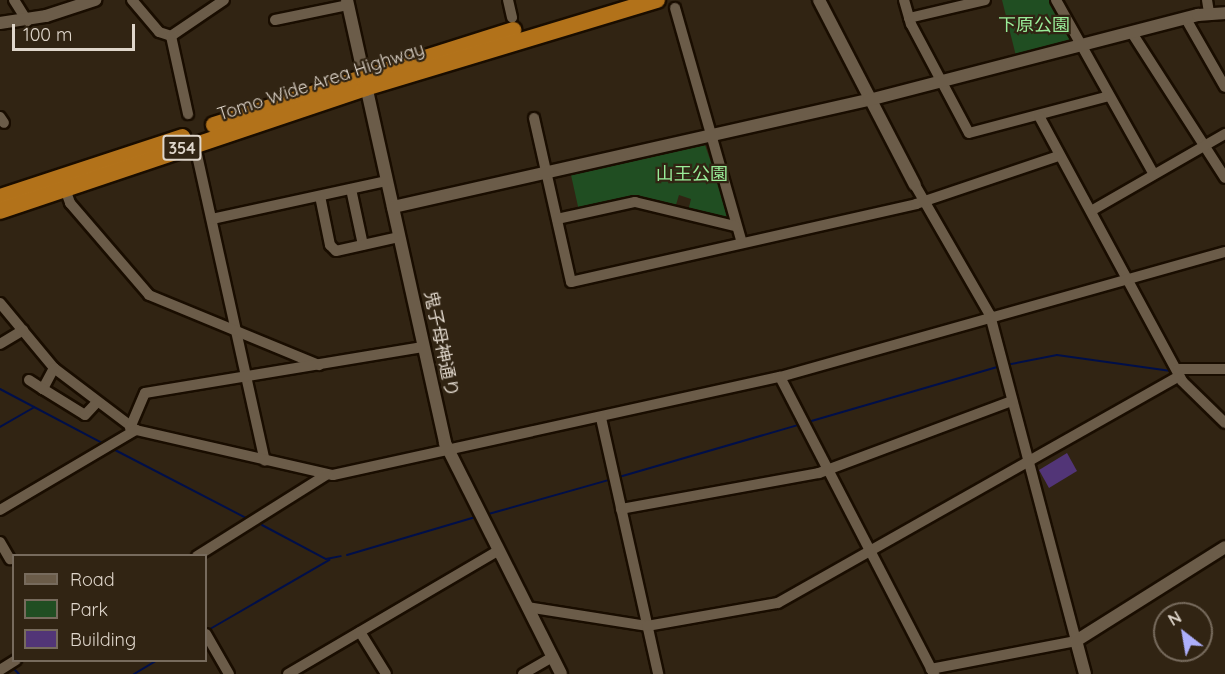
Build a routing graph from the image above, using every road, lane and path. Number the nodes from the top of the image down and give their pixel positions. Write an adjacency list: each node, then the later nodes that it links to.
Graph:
1 (14, 0): 21 (street)
2 (95, 0): 13 (street)
3 (132, 0): 24 (street)
4 (224, 0): 24 (street)
5 (508, 0): 17 (street)
6 (620, 0): 27 (highway, Tomo Wide Area Highway / 354)
7 (657, 0): 27 (highway, Tomo Wide Area Highway / 354)
8 (819, 0): 30 (street)
9 (904, 0): 18 (street)
10 (985, 0): 18 (street)
11 (1056, 0): 25 (street)
12 (347, 2): 20 (street); 27 (street, 鬼子母神通り)
13 (74, 4): 21 (street)
14 (1208, 6): 16 (street); 19 (street)
15 (675, 8): 35 (street)
16 (1225, 13)
17 (512, 18)
18 (909, 18): 26 (street)
19 (1186, 19): 23 (street); 28 (street)
20 (274, 20)
21 (27, 21): 22 (street)
22 (0, 23)
23 (1132, 33): 25 (street); 36 (street)
24 (171, 36): 31 (street)
25 (1082, 45): 26 (street); 29 (street)
26 (941, 81): 30 (street); 32 (street)
27 (364, 82): 42 (street, 鬼子母神通り); 44 (highway, Tomo Wide Area Highway / 354); 47 (highway, Tomo Wide Area Highway / 354)
28 (1225, 87)
29 (1109, 96): 32 (street); 40 (street)
30 (869, 100): 35 (street); 43 (street)
31 (188, 114)
32 (1039, 116): 38 (street)
33 (534, 118): 39 (street)
34 (1225, 134): 36 (street)
35 (711, 136): 39 (street); 54 (street)
36 (1203, 145): 40 (street); 41 (street)
37 (197, 155): 52 (street)
38 (1059, 156): 48 (street); 51 (street)
39 (546, 173): 49 (street); 53 (street)
40 (1153, 173): 51 (street)
41 (1225, 178)
42 (387, 181): 45 (street); 49 (street, 鬼子母神通り)
43 (915, 185): 48 (street)
44 (65, 189): 50 (highway, Tomo Wide Area Highway / 354); 62 (street)
45 (351, 189): 46 (street); 57 (street)
46 (320, 196): 52 (street); 57 (street)
47 (0, 197)
48 (927, 201): 56 (street); 61 (street)
49 (393, 207): 55 (street, 鬼子母神通り)
50 (0, 211)
51 (1091, 211): 59 (street)
52 (212, 219): 62 (street)
53 (557, 219): 54 (street); 56 (street)
54 (735, 226): 56 (street)
55 (399, 237): 57 (street); 65 (street, 鬼子母神通り)
56 (742, 243)
57 (363, 245)
58 (1225, 252): 59 (street)
59 (1130, 280): 61 (street); 69 (street)
60 (0, 303): 63 (street)
61 (990, 321): 71 (street); 74 (street)
62 (236, 329): 66 (street); 70 (street)
63 (23, 330): 64 (street); 67 (street)
64 (0, 344)
65 (424, 347): 66 (street); 79 (street, 鬼子母神通り)
66 (319, 365): 70 (street)
67 (54, 368): 73 (street); 75 (street)
68 (1225, 369): 69 (street)
69 (1178, 372): 77 (street); 81 (street)
70 (247, 376): 78 (street); 80 (street)
71 (780, 377): 76 (street); 82 (street)
72 (29, 380): 73 (street)
73 (43, 389): 75 (street)
74 (1012, 401): 81 (street); 82 (street)
75 (98, 402): 78 (street)
76 (601, 418): 79 (street); 84 (street)
77 (1225, 423)
78 (133, 429): 80 (street); 85 (street)
79 (448, 451): 83 (street); 88 (street, 鬼子母神通り)
80 (265, 461): 83 (street)
81 (1029, 462): 89 (street); 96 (street)
82 (827, 470): 84 (street); 89 (street)
83 (326, 476): 90 (street)
84 (621, 509): 93 (street)
85 (0, 510)
86 (0, 542): 91 (street)
87 (1225, 547): 96 (street)
88 (498, 551): 92 (street, 鬼子母神通り); 94 (street)
89 (870, 552): 93 (street); 100 (street)
90 (199, 554)
91 (10, 559)
92 (527, 607): 93 (street); 97 (street, 鬼子母神通り)
93 (647, 626): 106 (street)
94 (360, 632): 102 (street); 103 (street)
95 (207, 636): 101 (street)
96 (1076, 641): 100 (street); 107 (street)
97 (552, 657): 104 (street); 105 (street, 鬼子母神通り)
98 (13, 662): 99 (street)
99 (0, 670)
100 (933, 671)
101 (229, 674)
102 (288, 674)
103 (386, 674)
104 (523, 674)
105 (561, 674)
106 (658, 674)
107 (1085, 674)

